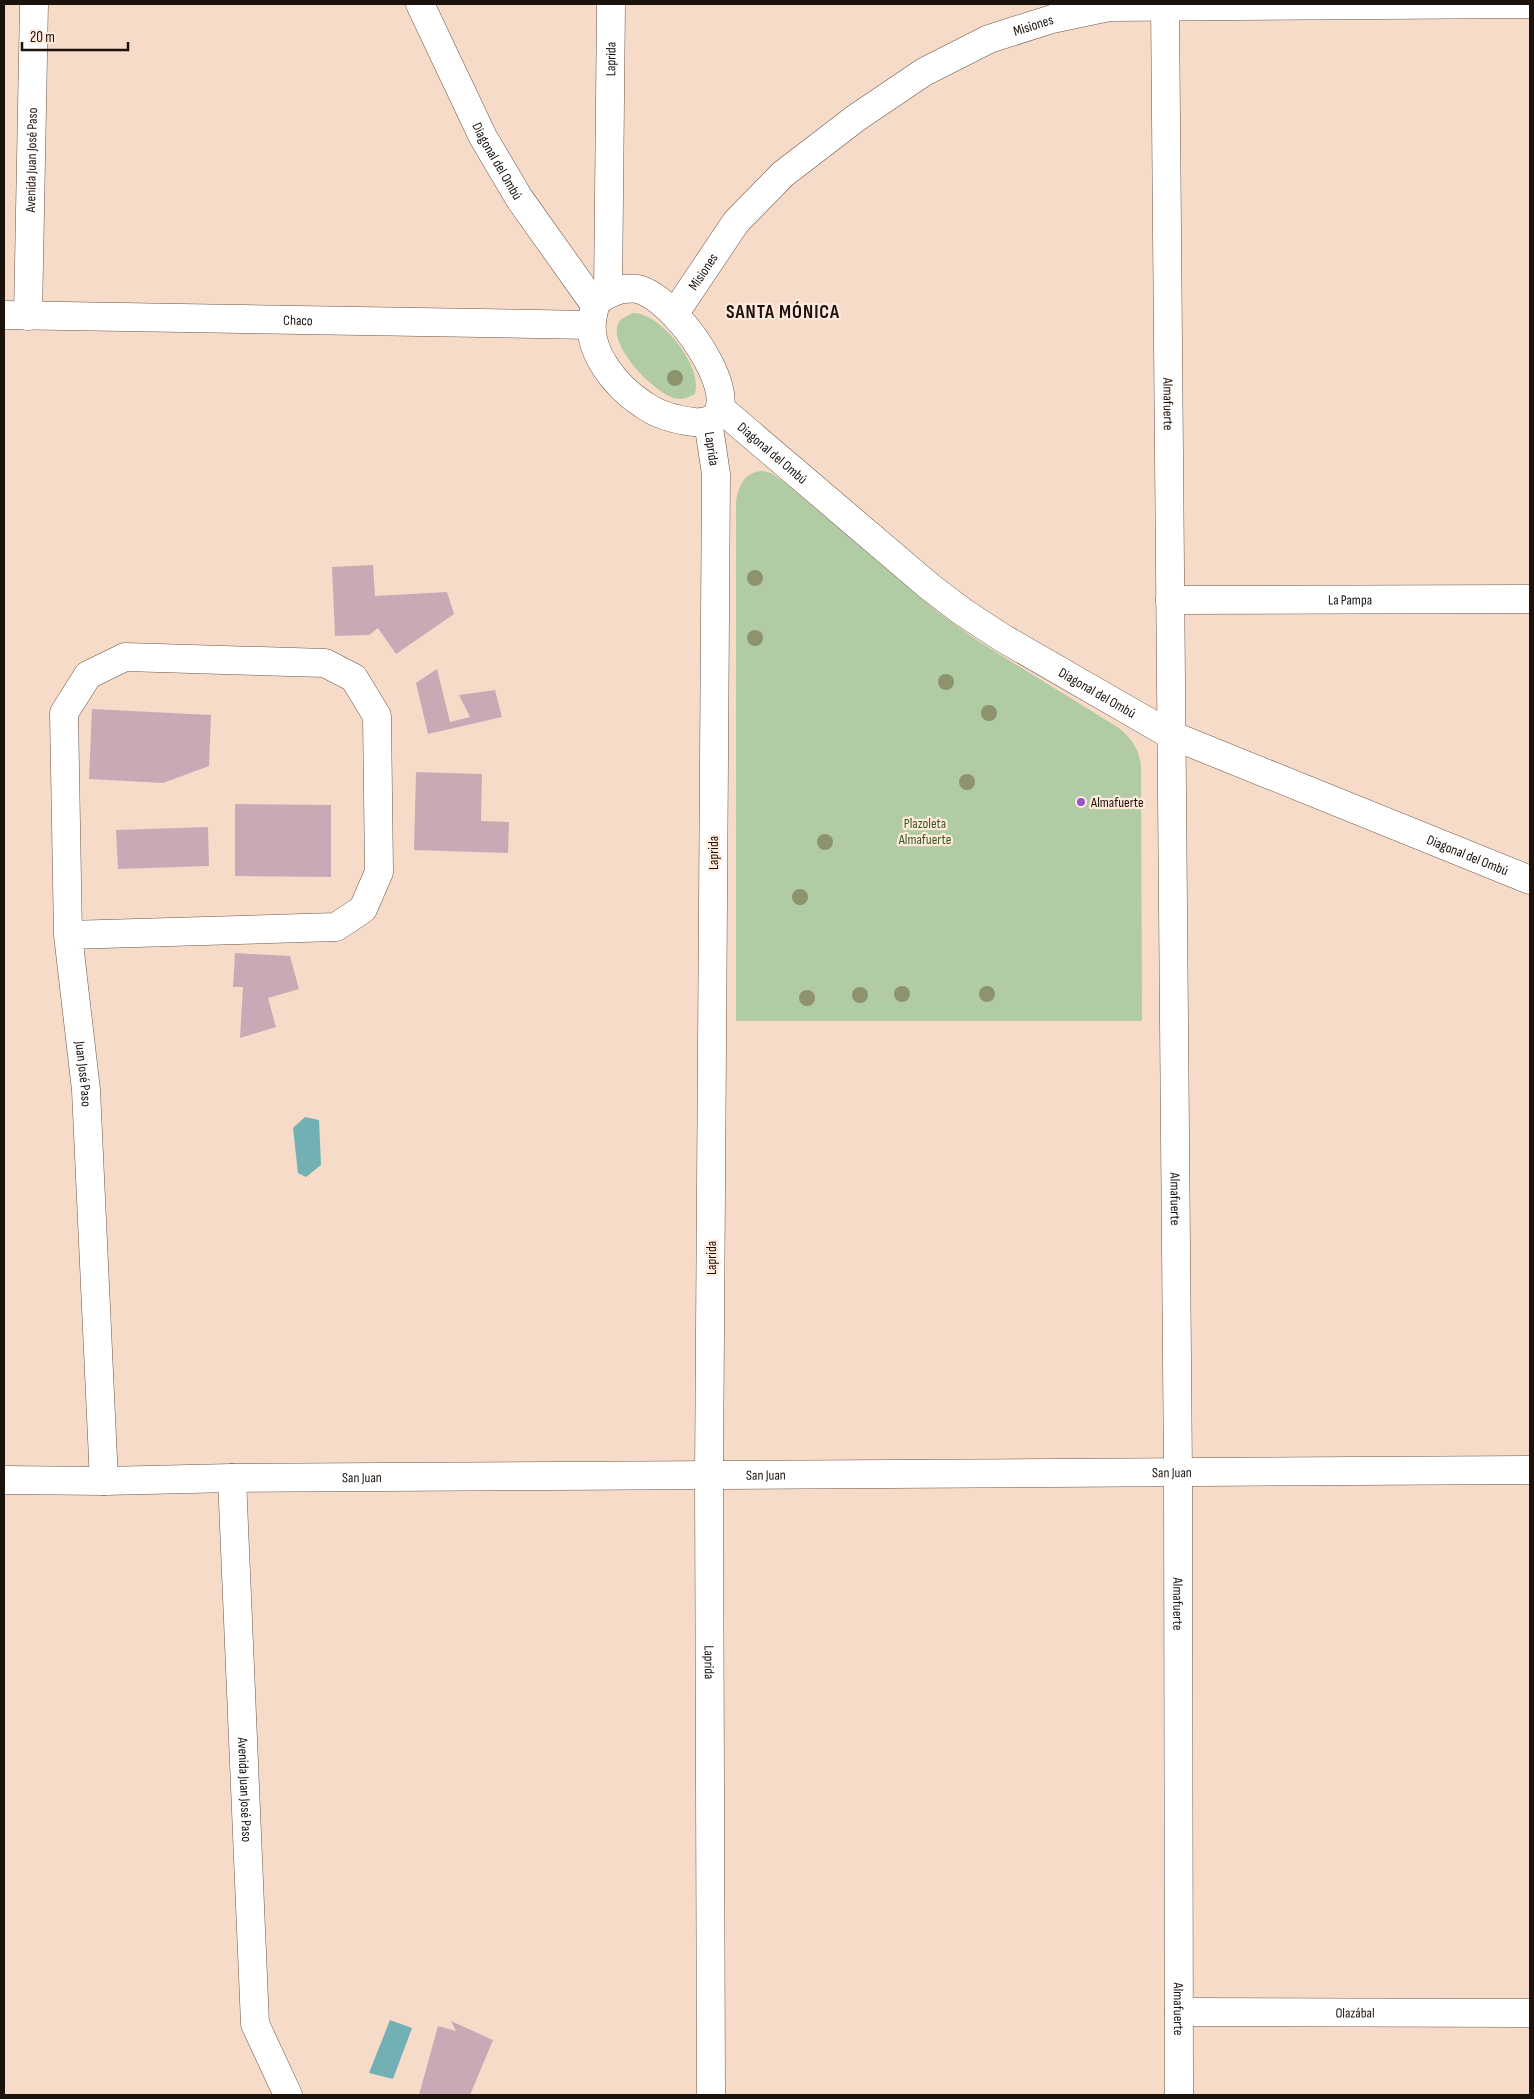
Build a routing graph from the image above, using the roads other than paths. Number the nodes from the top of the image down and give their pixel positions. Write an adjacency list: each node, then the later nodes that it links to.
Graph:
1 (34, 4): 8 (street, Avenida Juan José Paso)
2 (420, 4): 6 (street, Diagonal del Ombú)
3 (611, 4): 6 (street, Laprida)
4 (1165, 4): 5 (street, Misiones); 7 (street, Misiones); 11 (street, Almafuerte)
5 (1530, 4)
6 (598, 308): 7 (street); 8 (street, Chaco); 9 (street, Diagonal del Ombú)
7 (675, 313): 9 (street)
8 (16, 315)
9 (714, 415): 12 (street, Diagonal del Ombú); 17 (street, Laprida)
10 (1530, 599): 11 (street, La Pampa)
11 (1170, 600): 12 (street, Almafuerte)
12 (1171, 735): 13 (street, Diagonal del Ombú); 16 (street, Almafuerte)
13 (1530, 880)
14 (68, 935): 14 (street, Juan José Paso); 20 (street, Juan José Paso)
15 (1530, 1470): 16 (street, San Juan)
16 (1178, 1474): 17 (street, San Juan); 21 (street, Almafuerte)
17 (709, 1475): 18 (street, San Juan); 24 (street, Laprida)
18 (232, 1478): 20 (street, San Juan); 23 (street, Avenida Juan José Paso)
19 (4, 1480): 20 (street, San Juan)
20 (104, 1481)
21 (1179, 2012): 22 (street, Olazábal); 25 (street, Almafuerte)
22 (1530, 2013)
23 (288, 2095)
24 (711, 2095)
25 (1179, 2095)

